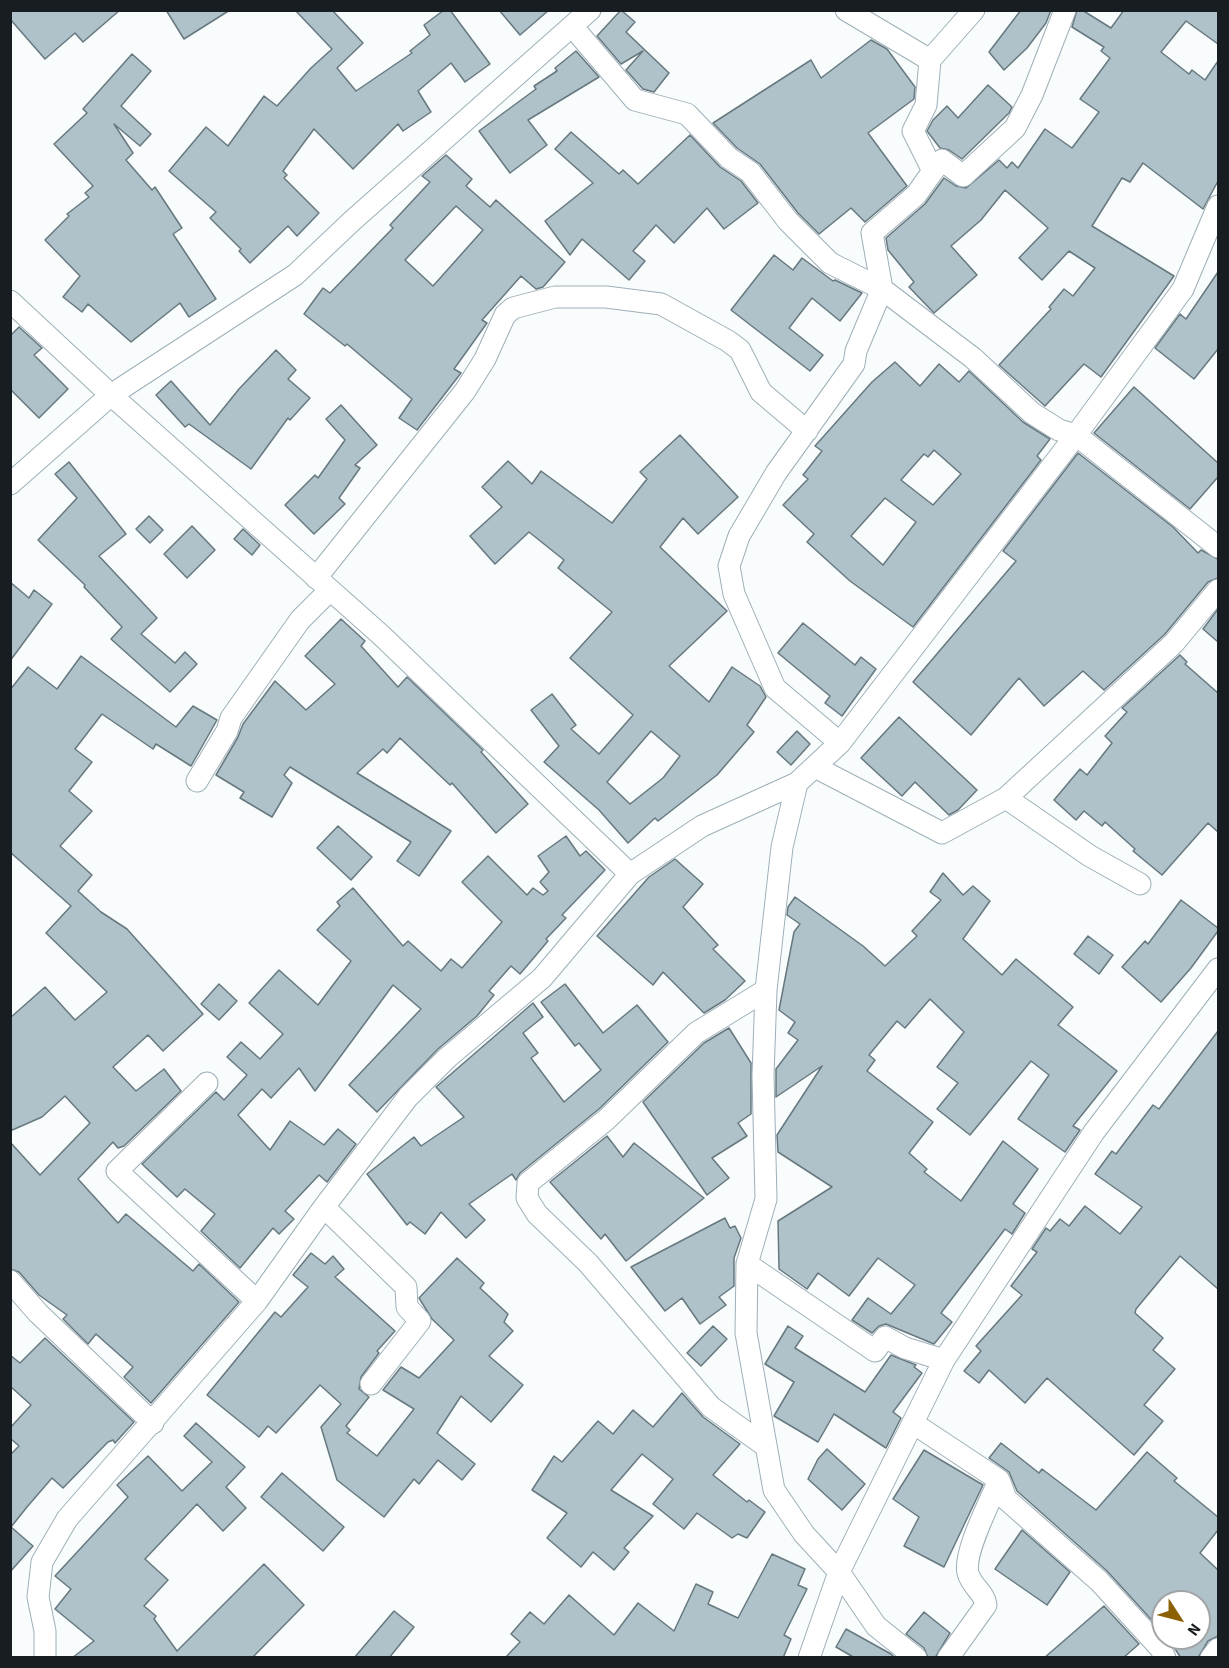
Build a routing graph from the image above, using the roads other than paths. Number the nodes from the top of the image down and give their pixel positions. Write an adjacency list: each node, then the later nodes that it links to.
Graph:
1 (590, 10): 5 (street)
2 (846, 10): 6 (street)
3 (974, 10): 6 (street)
4 (1065, 10): 7 (street)
5 (572, 26): 9 (street); 11 (street)
6 (930, 60): 7 (street)
7 (933, 171): 9 (street)
8 (1218, 206): 13 (street)
9 (882, 289): 12 (street); 13 (street)
10 (10, 301): 11 (street)
11 (111, 395): 14 (street); 16 (street)
12 (807, 431): 16 (street); 18 (street)
13 (1076, 435): 15 (street); 18 (street)
14 (10, 484)
15 (1218, 547)
16 (323, 584): 20 (street); 23 (street)
17 (1218, 590): 22 (street)
18 (840, 743): 19 (street)
19 (815, 767): 21 (street); 22 (street)
20 (197, 781)
21 (797, 783): 23 (street); 26 (street)
22 (1006, 798): 24 (street)
23 (630, 874): 28 (street)
24 (1140, 884)
25 (1218, 969): 32 (street)
26 (766, 990): 29 (street); 36 (street)
27 (207, 1083): 31 (street)
28 (324, 1207): 31 (street); 33 (street)
29 (747, 1264): 32 (street); 36 (street)
30 (10, 1281): 34 (street)
31 (257, 1301): 34 (street)
32 (944, 1360): 35 (street)
33 (372, 1384)
34 (153, 1423): 40 (street)
35 (913, 1423): 37 (street); 38 (street)
36 (764, 1445): 38 (street)
37 (999, 1480): 43 (street); 44 (street)
38 (839, 1572): 41 (street); 42 (street)
39 (1218, 1649): 45 (street)
40 (45, 1658)
41 (808, 1658)
42 (916, 1658)
43 (948, 1658)
44 (1166, 1658)
45 (1211, 1658)

